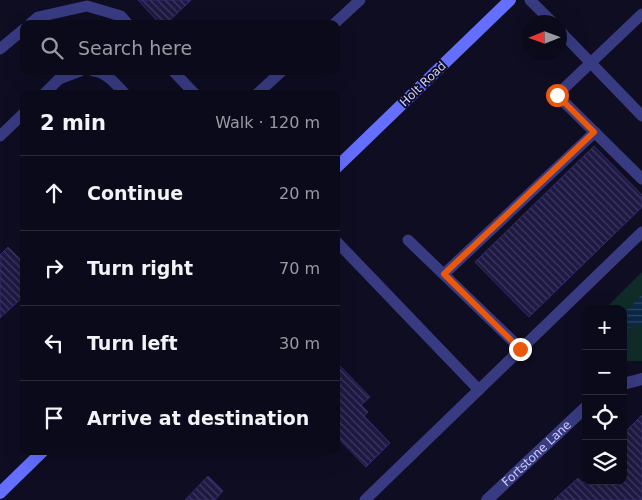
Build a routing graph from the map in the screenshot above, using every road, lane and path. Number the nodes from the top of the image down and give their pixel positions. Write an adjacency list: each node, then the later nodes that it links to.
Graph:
1 (360, 0): 8 (lane)
2 (510, 0): 25 (main road, Holt Road)
3 (530, 0): 5 (lane)
4 (642, 14): 12 (lane)
5 (545, 15)
6 (35, 20): 7 (lane)
7 (124, 20)
8 (338, 20)
9 (20, 32): 11 (lane)
10 (567, 38): 12 (lane)
11 (0, 49)
12 (590, 63): 21 (lane); 23 (lane)
13 (70, 75): 17 (lane)
14 (103, 75): 18 (lane)
15 (177, 75): 19 (lane)
16 (278, 75): 20 (lane)
17 (48, 90)
18 (121, 90)
19 (191, 90)
20 (261, 90)
21 (642, 116)
22 (20, 117): 24 (lane)
23 (594, 132): 26 (lane); 30 (lane)
24 (0, 136)
25 (340, 164)
26 (642, 179)
27 (642, 232): 31 (lane)
28 (408, 240): 30 (lane)
29 (340, 245): 34 (lane)
30 (444, 274): 31 (lane)
31 (520, 349): 34 (lane)
32 (642, 379): 33 (street)
33 (627, 383)
34 (479, 390): 38 (lane)
35 (582, 411): 39 (street, Fortstone Lane)
36 (39, 455): 37 (main road)
37 (0, 493)
38 (364, 500)
39 (487, 500)

